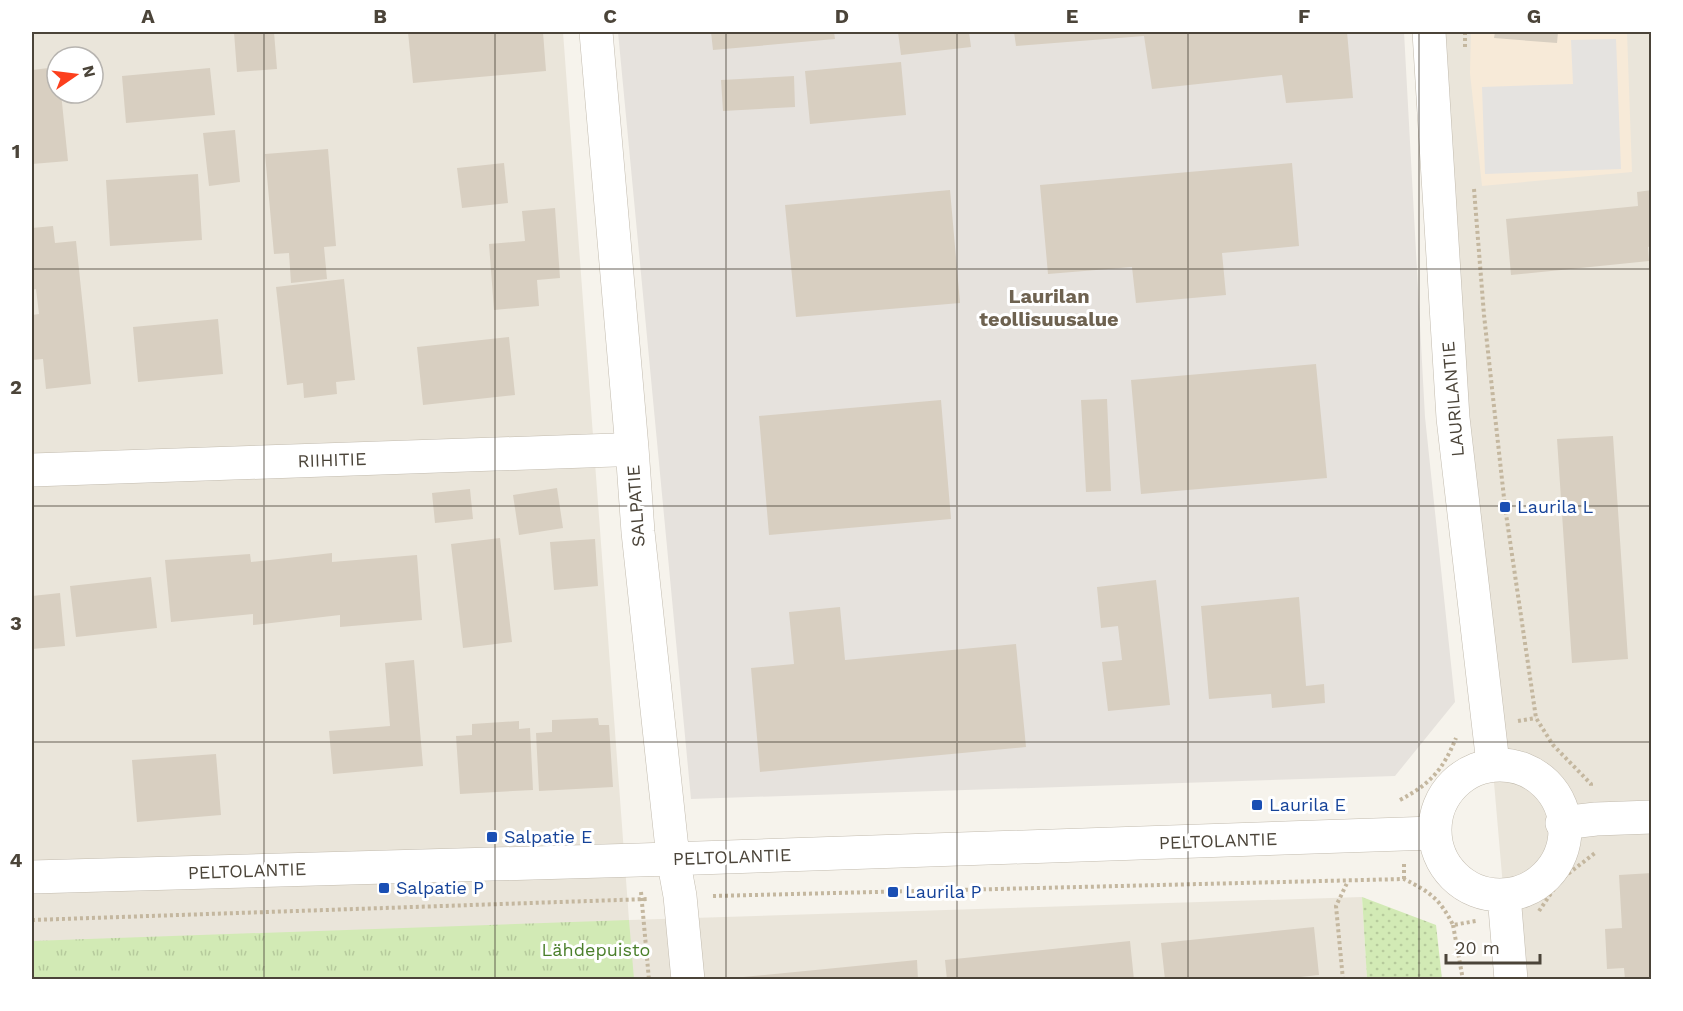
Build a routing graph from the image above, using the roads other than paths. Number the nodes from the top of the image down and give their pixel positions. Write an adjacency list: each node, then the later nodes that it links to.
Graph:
1 (596, 32): 3 (street, SALPATIE)
2 (1429, 32): 5 (street, LAURILANTIE)
3 (632, 447): 4 (street, RIIHITIE); 9 (street, SALPATIE)
4 (32, 470)
5 (1493, 764): 7 (street); 8 (street)
6 (1652, 817): 7 (street)
7 (1563, 823): 11 (street)
8 (1433, 833): 9 (street, PELTOLANTIE); 11 (street)
9 (673, 858): 10 (street, PELTOLANTIE); 12 (street, SALPATIE)
10 (32, 877)
11 (1505, 906): 13 (street)
12 (688, 980)
13 (1511, 980)

